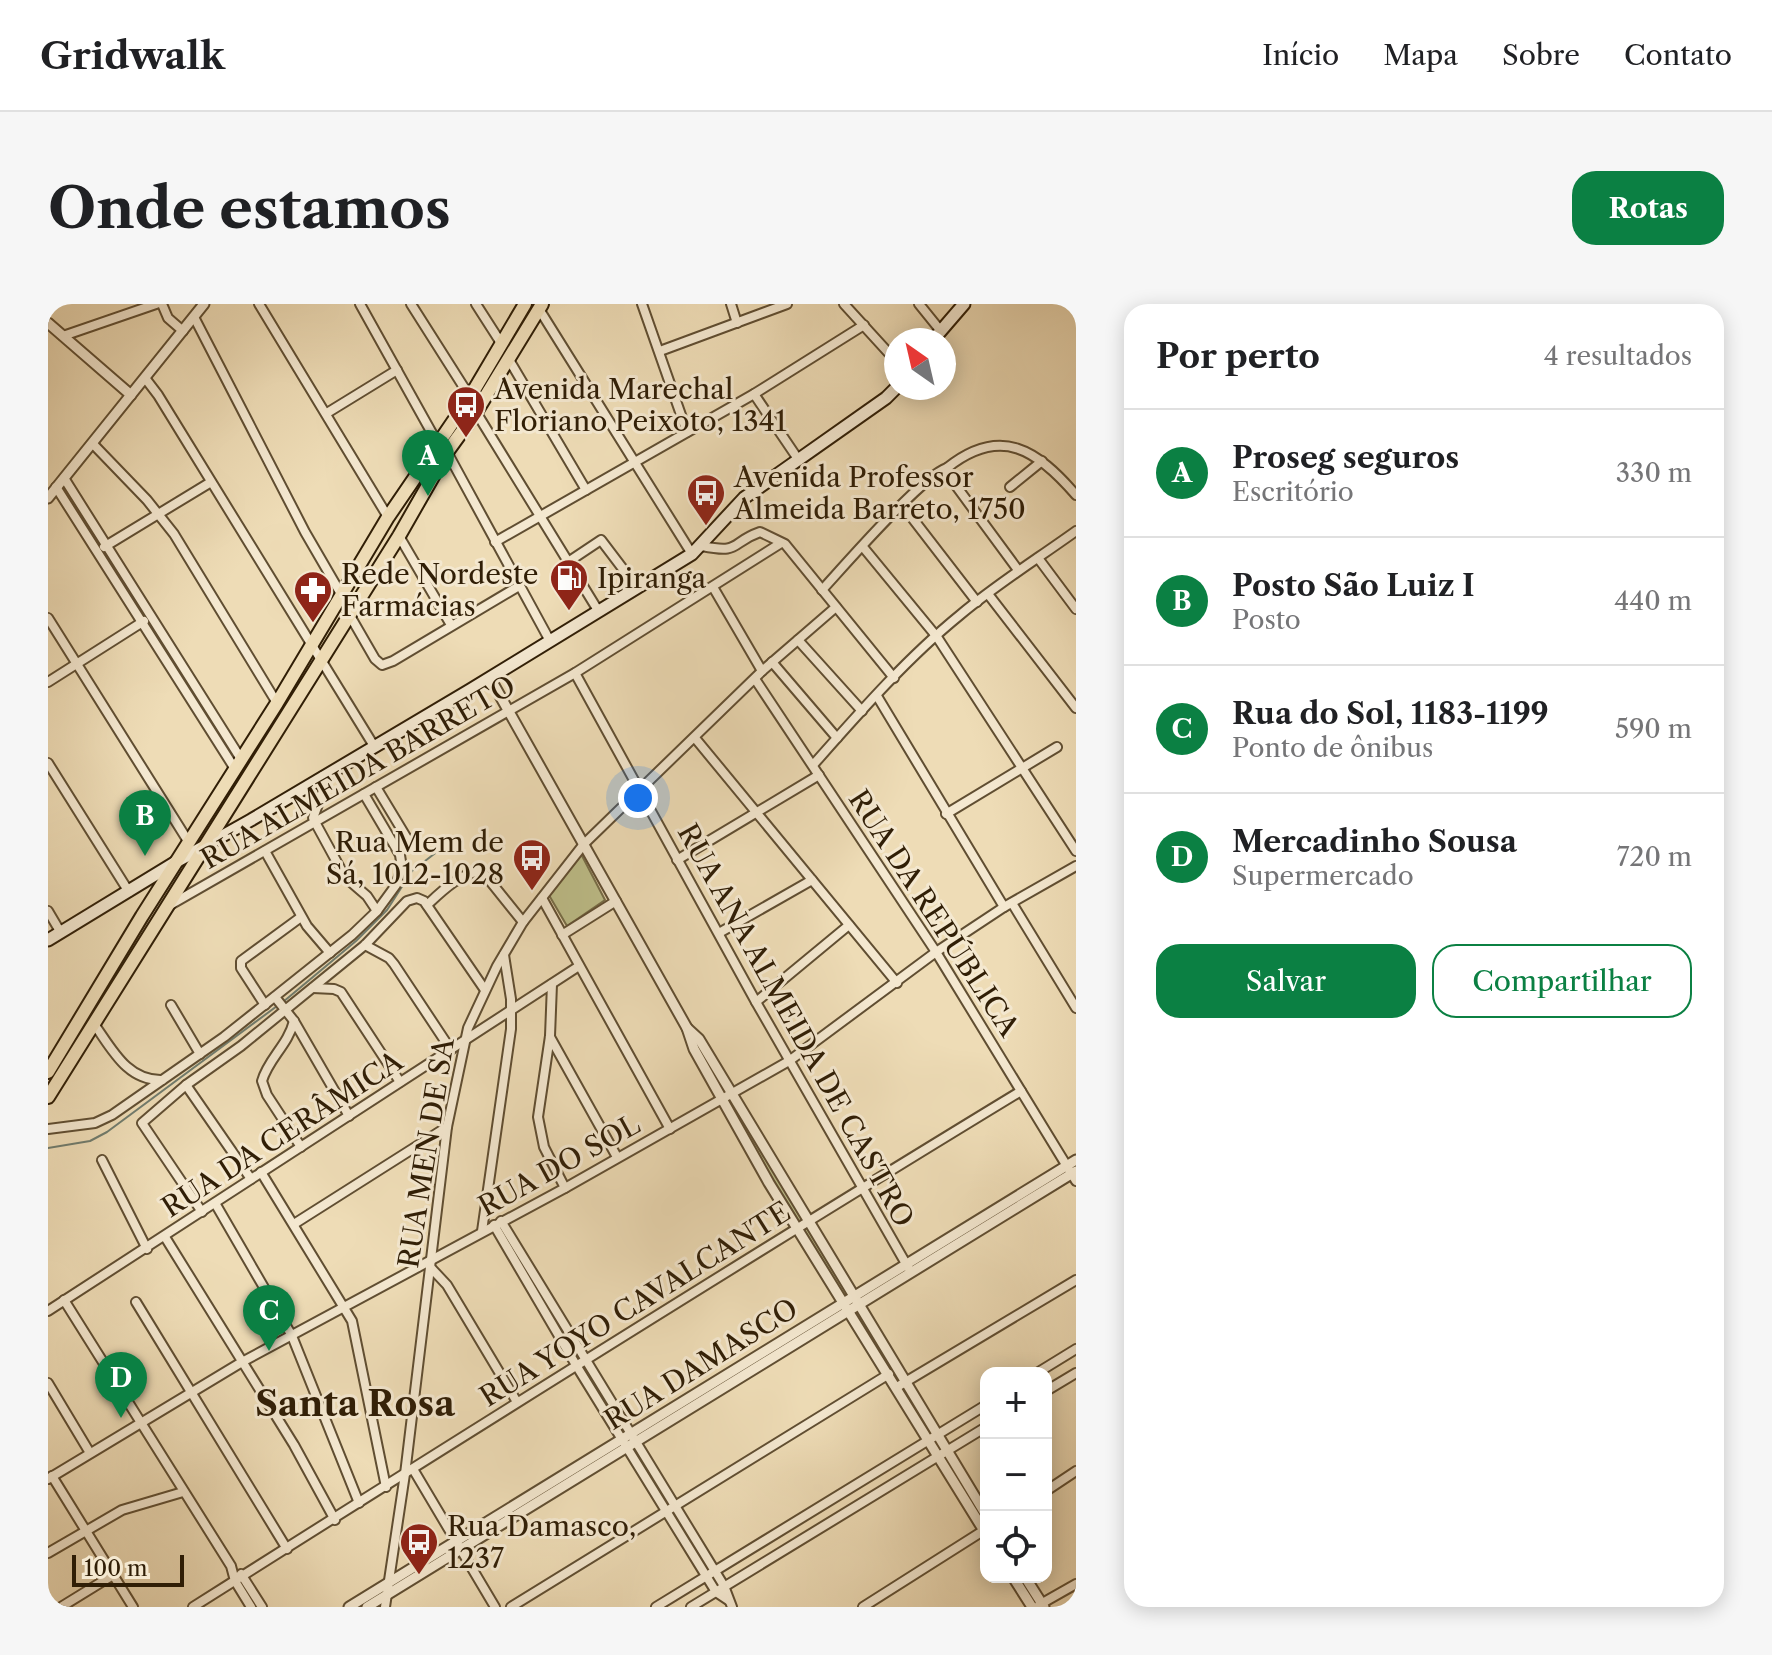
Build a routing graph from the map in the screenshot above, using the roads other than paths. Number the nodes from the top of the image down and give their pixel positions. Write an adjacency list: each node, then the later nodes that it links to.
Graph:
1 (159, 304): 21 (street); 22 (street)
2 (204, 304): 15 (street)
3 (259, 304): 34 (street)
4 (360, 304): 27 (street)
5 (411, 304): 31 (street)
6 (476, 304): 23 (street)
7 (525, 304): 23 (main road)
8 (642, 304): 25 (street)
9 (731, 304): 17 (street)
10 (787, 304): 17 (street)
11 (844, 304): 18 (street)
12 (919, 304): 19 (street)
13 (964, 304): 20 (main road)
14 (540, 306): 26 (main road); 40 (street)
15 (194, 317): 21 (street); 69 (street)
16 (48, 323): 22 (street)
17 (737, 323): 25 (street)
18 (864, 325): 24 (street); 29 (street)
19 (933, 328)
20 (943, 328)
21 (183, 331): 28 (street)
22 (63, 336): 30 (street)
23 (501, 343): 31 (main road)
24 (884, 348)
25 (660, 351): 35 (street)
26 (508, 357): 33 (main road); 46 (street)
27 (397, 370): 34 (street); 37 (street)
28 (145, 378): 30 (street); 43 (street)
29 (754, 394): 35 (street); 38 (street)
30 (131, 395): 36 (street)
31 (470, 397): 37 (main road)
32 (884, 397): 38 (main road)
33 (476, 412): 37 (main road); 51 (street)
34 (327, 413): 52 (street)
35 (687, 432): 40 (street)
36 (93, 444): 42 (street); 50 (street)
37 (442, 448): 52 (main road); 54 (main road); 55 (street)
38 (798, 459): 58 (main road)
39 (1042, 461): 41 (street); 45 (street); 47 (street)
40 (634, 463): 46 (street); 61 (street)
41 (949, 467): 49 (street); 65 (street)
42 (64, 478): 44 (street); 57 (street)
43 (211, 482): 50 (street); 83 (street)
44 (56, 487): 48 (street); 60 (street)
45 (1010, 487)
46 (586, 490): 51 (street)
47 (1076, 495)
48 (48, 498)
49 (903, 506): 59 (street); 71 (street)
50 (159, 514): 57 (street); 94 (street)
51 (539, 516): 55 (street); 63 (street)
52 (388, 517): 69 (main road)
53 (1076, 531): 62 (street)
54 (399, 536): 75 (main road); 79 (street)
55 (495, 542): 66 (street)
56 (781, 543): 58 (street); 67 (street, RUA ALMEIDA BARRETO); 68 (street)
57 (107, 546): 60 (street); 76 (street)
58 (702, 546): 61 (main road)
59 (863, 547): 68 (street); 80 (street)
60 (97, 552): 78 (street)
61 (692, 554): 74 (main road)
62 (1038, 558): 65 (street); 73 (street)
63 (568, 562): 64 (street); 74 (street)
64 (623, 569)
65 (1018, 570): 70 (street)
66 (519, 586): 79 (street); 82 (street)
67 (713, 587): 87 (street); 88 (street, RUA ALMEIDA BARRETO)
68 (822, 590): 72 (street)
69 (341, 594): 83 (main road)
70 (988, 594): 71 (street); 95 (street)
71 (977, 602): 80 (street)
72 (836, 607): 81 (street, RUA MEN DE SA); 90 (street)
73 (1076, 609)
74 (599, 612): 82 (main road)
75 (348, 613): 79 (street); 84 (main road)
76 (151, 617): 78 (street); 103 (street)
77 (48, 618): 86 (street)
78 (141, 623): 86 (street); 103 (street)
79 (451, 625)
80 (937, 637): 90 (street); 105 (street)
81 (798, 640): 85 (street, RUA MEN DE SA); 97 (street)
82 (550, 641): 89 (main road)
83 (311, 647): 84 (street); 94 (main road)
84 (320, 660): 100 (street); 117 (main road)
85 (772, 662): 87 (street, RUA MEN DE SA); 99 (street)
86 (76, 664): 92 (street); 114 (street)
87 (762, 671): 91 (street, RUA MEN DE SA)
88 (575, 673): 96 (street, RUA ALMEIDA BARRETO); 109 (street, RUA ANA ALMEIDA DE CASTRO)
89 (490, 678): 96 (street); 100 (main road)
90 (894, 678): 93 (street)
91 (755, 679): 98 (street, RUA MEN DE SA); 104 (street, RUA DA REPÚBLICA)
92 (48, 682)
93 (877, 696): 97 (street); 112 (street)
94 (277, 703): 103 (main road)
95 (1076, 708)
96 (509, 711): 108 (street, RUA ALMEIDA BARRETO); 115 (street)
97 (862, 711): 99 (street)
98 (695, 738): 109 (street, RUA MEN DE SA); 111 (street)
99 (837, 738): 104 (street)
100 (374, 746): 107 (main road)
101 (1057, 747): 105 (street)
102 (48, 763): 124 (street)
103 (238, 764): 114 (main road)
104 (813, 765): 106 (street, RUA DA REPÚBLICA)
105 (1023, 769): 112 (street); 119 (street)
106 (819, 775): 111 (street); 139 (street, RUA DA REPÚBLICA)
107 (323, 776): 113 (street); 117 (main road)
108 (376, 787): 110 (street, RUA ALMEIDA BARRETO); 116 (street)
109 (640, 792): 115 (street, RUA MEN DE SA); 120 (street, RUA ANA ALMEIDA DE CASTRO)
110 (364, 794): 113 (street, RUA ALMEIDA BARRETO); 131 (street)
111 (757, 813): 120 (street); 123 (street)
112 (946, 814): 128 (street)
113 (315, 822): 118 (street, RUA ALMEIDA BARRETO); 131 (street)
114 (188, 841): 121 (main road)
115 (584, 844): 125 (street, RUA MEN DE SA); 126 (street)
116 (411, 845)
117 (204, 847): 121 (main road); 129 (main road)
118 (265, 851): 129 (street, RUA ALMEIDA BARRETO); 132 (street)
119 (1076, 851)
120 (677, 860): 135 (street, RUA ANA ALMEIDA DE CASTRO)
121 (176, 862): 124 (main road); 160 (main road)
122 (1076, 866): 128 (street, RUA DO SOL)
123 (812, 880): 134 (street); 135 (street)
124 (129, 892): 137 (main road)
125 (542, 898): 133 (street, RUA MEN DE SA); 136 (street)
126 (616, 901): 136 (street); 155 (street)
127 (424, 902): 133 (street); 138 (street); 146 (street)
128 (1008, 905): 139 (street, RUA DO SOL); 151 (street)
129 (164, 909): 154 (main road)
130 (48, 911): 137 (street)
131 (377, 911): 140 (street)
132 (301, 917): 140 (street); 150 (street)
133 (523, 922): 141 (street, RUA MEN DE SA)
134 (849, 925): 143 (street); 147 (street)
135 (719, 933): 147 (street, RUA ANA ALMEIDA DE CASTRO)
136 (562, 935): 142 (street)
137 (52, 936)
138 (365, 945): 145 (street); 158 (street)
139 (936, 952): 143 (street, RUA DO SOL); 166 (street, RUA DA REPÚBLICA)
140 (330, 953): 148 (street)
141 (504, 955): 146 (street, RUA MEN DE SA); 152 (street)
142 (579, 966): 144 (street, RUA DA CERÂMICA); 173 (street)
143 (897, 983): 161 (street, RUA DO SOL)
144 (552, 984): 152 (street, RUA DA CERÂMICA); 156 (street)
145 (313, 988): 148 (street); 164 (street)
146 (485, 990): 157 (street, RUA MEN DE SA)
147 (756, 1002): 161 (street, RUA ANA ALMEIDA DE CASTRO)
148 (280, 1004): 150 (street); 153 (street); 165 (street)
149 (171, 1005): 159 (street)
150 (265, 1005): 159 (street)
151 (1076, 1008)
152 (512, 1011): 157 (street, RUA DA CERÂMICA); 189 (street)
153 (294, 1021): 170 (street); 174 (street)
154 (94, 1024): 163 (street); 168 (main road)
155 (687, 1028): 167 (street); 169 (street)
156 (550, 1036): 175 (street); 181 (street)
157 (464, 1042): 158 (street, RUA DA CERÂMICA); 171 (street, RUA MEN DE SA)
158 (451, 1050): 164 (street, RUA DA CERÂMICA)
159 (200, 1054): 163 (street)
160 (52, 1057): 162 (main road)
161 (789, 1061): 167 (street, RUA DO SOL); 182 (street, RUA ANA ALMEIDA DE CASTRO)
162 (48, 1072)
163 (162, 1080): 172 (street)
164 (400, 1082): 170 (street, RUA DA CERÂMICA)
165 (186, 1085): 180 (street); 184 (street)
166 (1021, 1091): 179 (street, RUA DA REPÚBLICA); 182 (street, RUA YOYO CAVALCANTE)
167 (732, 1095): 169 (street, RUA DO SOL); 186 (street)
168 (48, 1097)
169 (722, 1100): 173 (street, RUA DO SOL); 188 (street)
170 (349, 1116): 174 (street, RUA DA CERÂMICA)
171 (447, 1127): 187 (street); 192 (street, RUA MEN DE SA)
172 (48, 1129)
173 (670, 1129): 175 (street, RUA DO SOL)
174 (301, 1147): 178 (street, RUA DA CERÂMICA)
175 (617, 1157): 181 (street, RUA DO SOL)
176 (102, 1160): 191 (street)
177 (1076, 1160): 179 (street, RUA DAMASCO)
178 (261, 1172): 180 (street, RUA DA CERÂMICA); 187 (street)
179 (1072, 1173): 193 (street, RUA DAMASCO)
180 (251, 1179): 183 (street, RUA DA CERÂMICA)
181 (565, 1188): 185 (street, RUA DO SOL)
182 (862, 1188): 186 (street, RUA YOYO CAVALCANTE); 193 (street, RUA ANA ALMEIDA DE CASTRO)
183 (215, 1203): 184 (street, RUA DA CERÂMICA); 200 (street)
184 (202, 1212): 190 (street, RUA DA CERÂMICA)
185 (498, 1223): 189 (street, RUA DO SOL); 202 (street); 204 (street)
186 (809, 1223): 188 (street, RUA YOYO CAVALCANTE); 197 (street)
187 (294, 1224): 198 (street)
188 (798, 1230): 197 (street); 202 (street, RUA YOYO CAVALCANTE)
189 (482, 1231): 192 (street, RUA DO SOL)
190 (165, 1237): 191 (street, RUA DA CERÂMICA); 203 (street)
191 (147, 1249): 195 (street, RUA DA CERÂMICA)
192 (431, 1263): 198 (street, RUA DO SOL); 212 (street); 223 (street, RUA MEN DE SA)
193 (908, 1268): 197 (street, RUA DAMASCO)
194 (1076, 1280): 209 (street)
195 (64, 1300): 199 (street, RUA DA CERÂMICA); 214 (street)
196 (136, 1302): 211 (street)
197 (851, 1303): 207 (street); 209 (street); 217 (street, RUA DAMASCO)
198 (346, 1306): 200 (street, RUA DO SOL); 225 (street)
199 (48, 1311)
200 (292, 1336): 203 (street, RUA DO SOL); 228 (street)
201 (1076, 1349): 205 (street)
202 (585, 1360): 204 (street, RUA YOYO CAVALCANTE); 217 (street)
203 (242, 1362): 211 (street, RUA DO SOL); 231 (street)
204 (576, 1365): 212 (street, RUA YOYO CAVALCANTE); 217 (street)
205 (1047, 1367)
206 (1076, 1373): 210 (street)
207 (889, 1374): 209 (street); 229 (street)
208 (48, 1383): 220 (street)
209 (902, 1384): 216 (street); 218 (street)
210 (1052, 1387)
211 (192, 1391): 214 (street, RUA DO SOL); 236 (street)
212 (517, 1402): 223 (street, RUA YOYO CAVALCANTE)
213 (980, 1409): 216 (street)
214 (140, 1423): 220 (street, RUA DO SOL); 227 (street)
215 (980, 1431): 219 (street)
216 (939, 1435): 218 (street); 219 (street)
217 (629, 1440): 229 (street); 235 (street, RUA DAMASCO)
218 (929, 1441): 221 (street); 238 (street)
219 (948, 1450): 221 (street); 230 (street)
220 (90, 1453): 224 (street, RUA DO SOL)
221 (938, 1455): 232 (street); 245 (street)
222 (1076, 1471): 226 (street)
223 (409, 1472): 225 (street, RUA YOYO CAVALCANTE); 235 (street); 241 (street, RUA MEN DE SA)
224 (50, 1478): 233 (street)
225 (386, 1487): 228 (street, RUA YOYO CAVALCANTE)
226 (1052, 1487)
227 (183, 1492): 233 (street); 240 (street)
228 (359, 1503): 231 (street, RUA YOYO CAVALCANTE)
229 (672, 1510): 238 (street); 258 (street)
230 (984, 1511)
231 (335, 1520): 236 (street, RUA YOYO CAVALCANTE)
232 (980, 1523)
233 (84, 1530): 237 (street); 239 (street)
234 (980, 1534): 261 (street)
235 (457, 1547): 241 (street, RUA DAMASCO); 246 (street, RUA DAMASCO); 257 (street)
236 (287, 1549): 240 (street, RUA YOYO CAVALCANTE)
237 (48, 1553)
238 (710, 1573): 245 (street); 259 (street)
239 (113, 1575): 249 (street); 250 (street)
240 (239, 1578): 251 (street, RUA YOYO CAVALCANTE); 252 (street); 253 (street)
241 (389, 1583): 246 (street, RUA MEN DE SA); 254 (street, RUA DAMASCO)
242 (1018, 1583): 248 (street)
243 (1028, 1583): 248 (street)
244 (1076, 1584): 248 (street)
245 (720, 1589): 247 (street); 260 (street)
246 (387, 1594): 255 (street, RUA DAMASCO); 256 (street, RUA MEN DE SA)
247 (730, 1604)
248 (1038, 1606)
249 (61, 1607)
250 (133, 1607)
251 (193, 1607)
252 (251, 1607)
253 (262, 1607)
254 (349, 1607)
255 (367, 1607)
256 (385, 1607)
257 (495, 1607)
258 (511, 1607)
259 (656, 1607)
260 (691, 1607)
261 (863, 1607)

